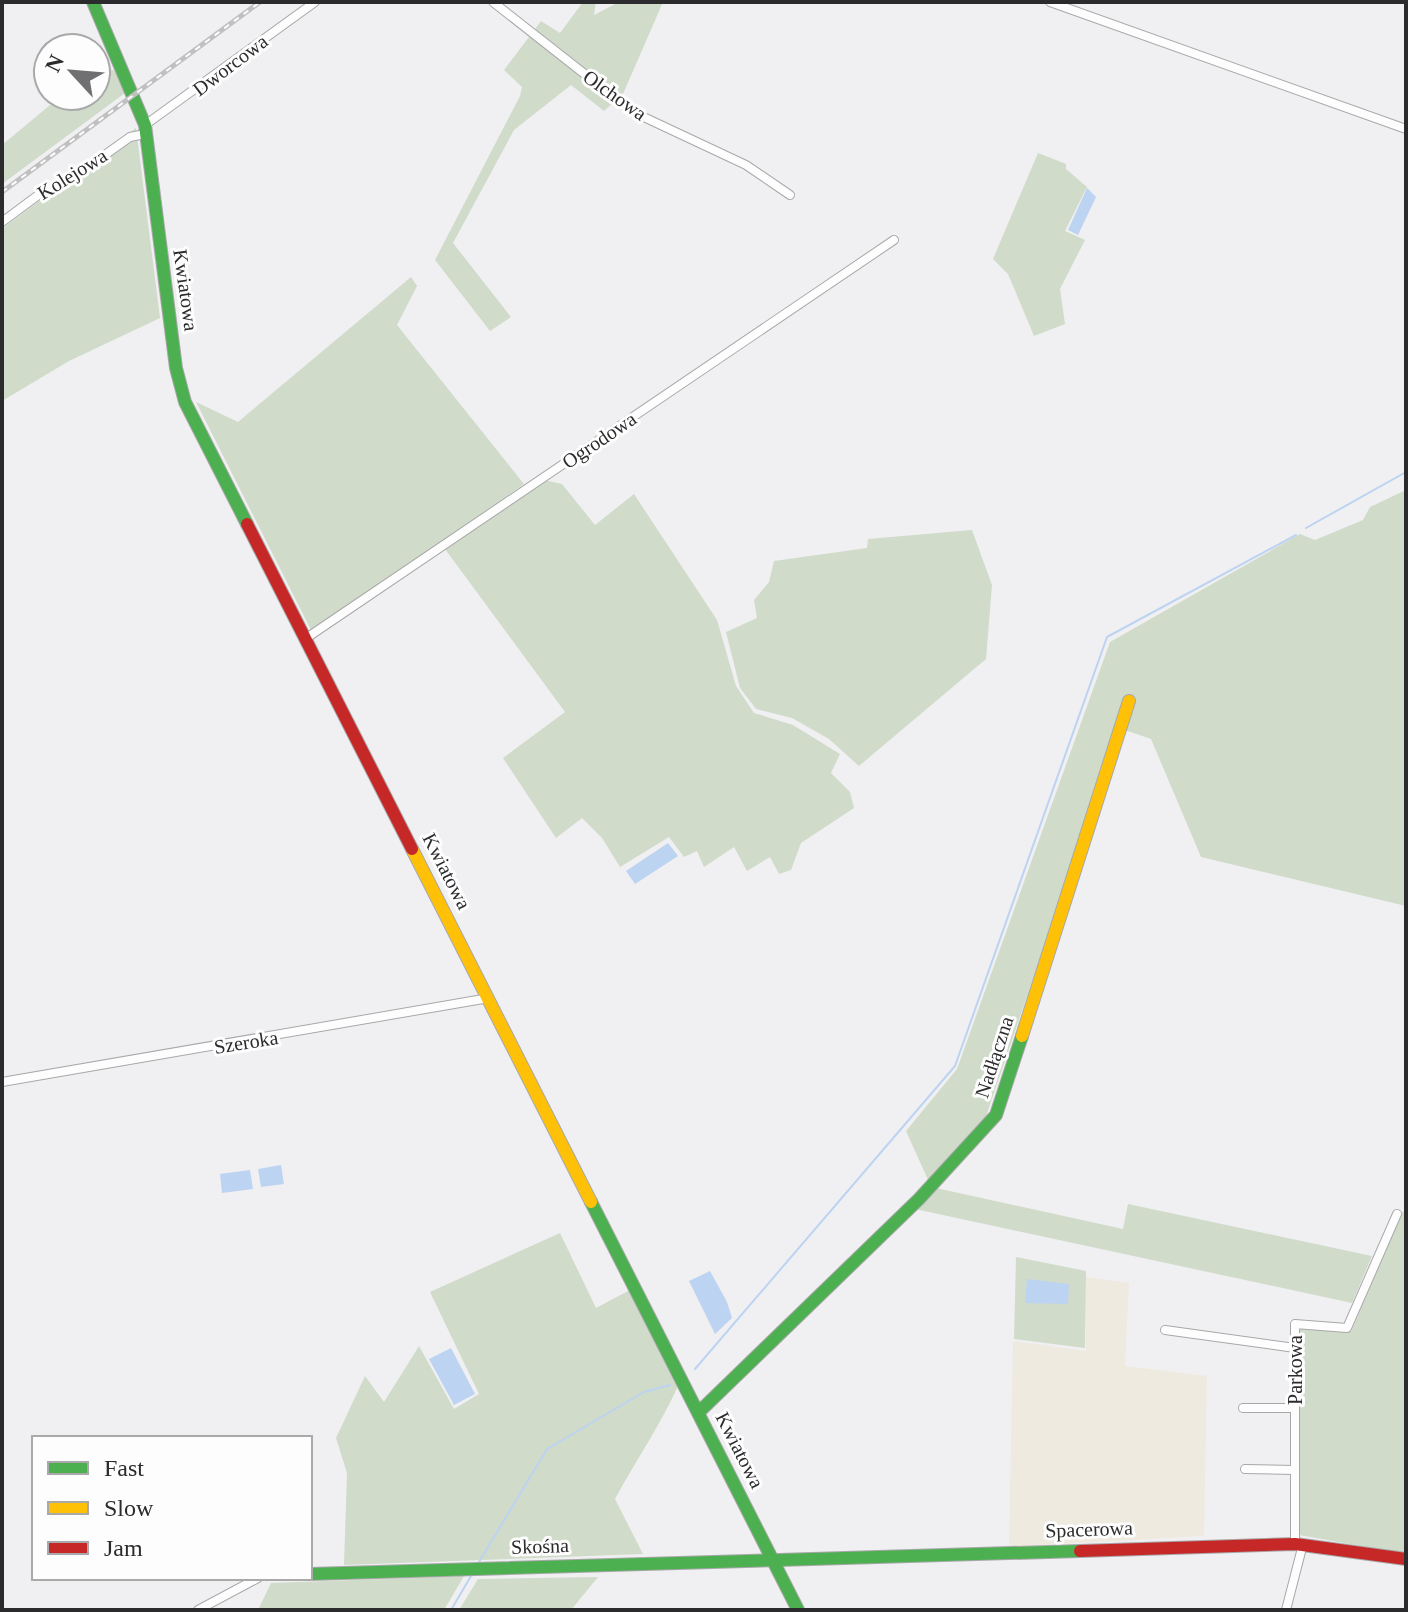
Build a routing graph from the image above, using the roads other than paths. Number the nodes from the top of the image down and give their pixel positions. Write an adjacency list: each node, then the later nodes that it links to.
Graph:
1 (93, 2): 5 (street, Kwiatowa)
2 (315, 2): 5 (street, Dworcowa)
3 (493, 2): 7 (street, Olchowa)
4 (1050, 2): 6 (street)
5 (145, 129): 8 (street, Kolejowa); 10 (street, Kwiatowa)
6 (1406, 129)
7 (790, 195)
8 (2, 222)
9 (894, 240): 10 (street, Ogrodowa)
10 (305, 639): 12 (street, Kwiatowa)
11 (1129, 701): 19 (street, Nadłączna)
12 (490, 998): 13 (street, Szeroka); 19 (street, Kwiatowa)
13 (2, 1082)
14 (1397, 1214): 16 (street, Parkowa)
15 (1165, 1330): 16 (street)
16 (1295, 1348): 18 (street, Parkowa)
17 (1243, 1408): 18 (street)
18 (1295, 1408): 21 (street, Parkowa)
19 (699, 1412): 23 (street, Kwiatowa)
20 (1245, 1469): 21 (street)
21 (1295, 1470): 22 (street, Parkowa)
22 (1299, 1544): 23 (street, Spacerowa); 24 (street, Spacerowa); 29 (street, Parkowa)
23 (772, 1557): 25 (street, Skośna); 28 (street, Kwiatowa)
24 (1406, 1559)
25 (312, 1574)
26 (254, 1580): 27 (street)
27 (198, 1610)
28 (798, 1610)
29 (1286, 1610)

